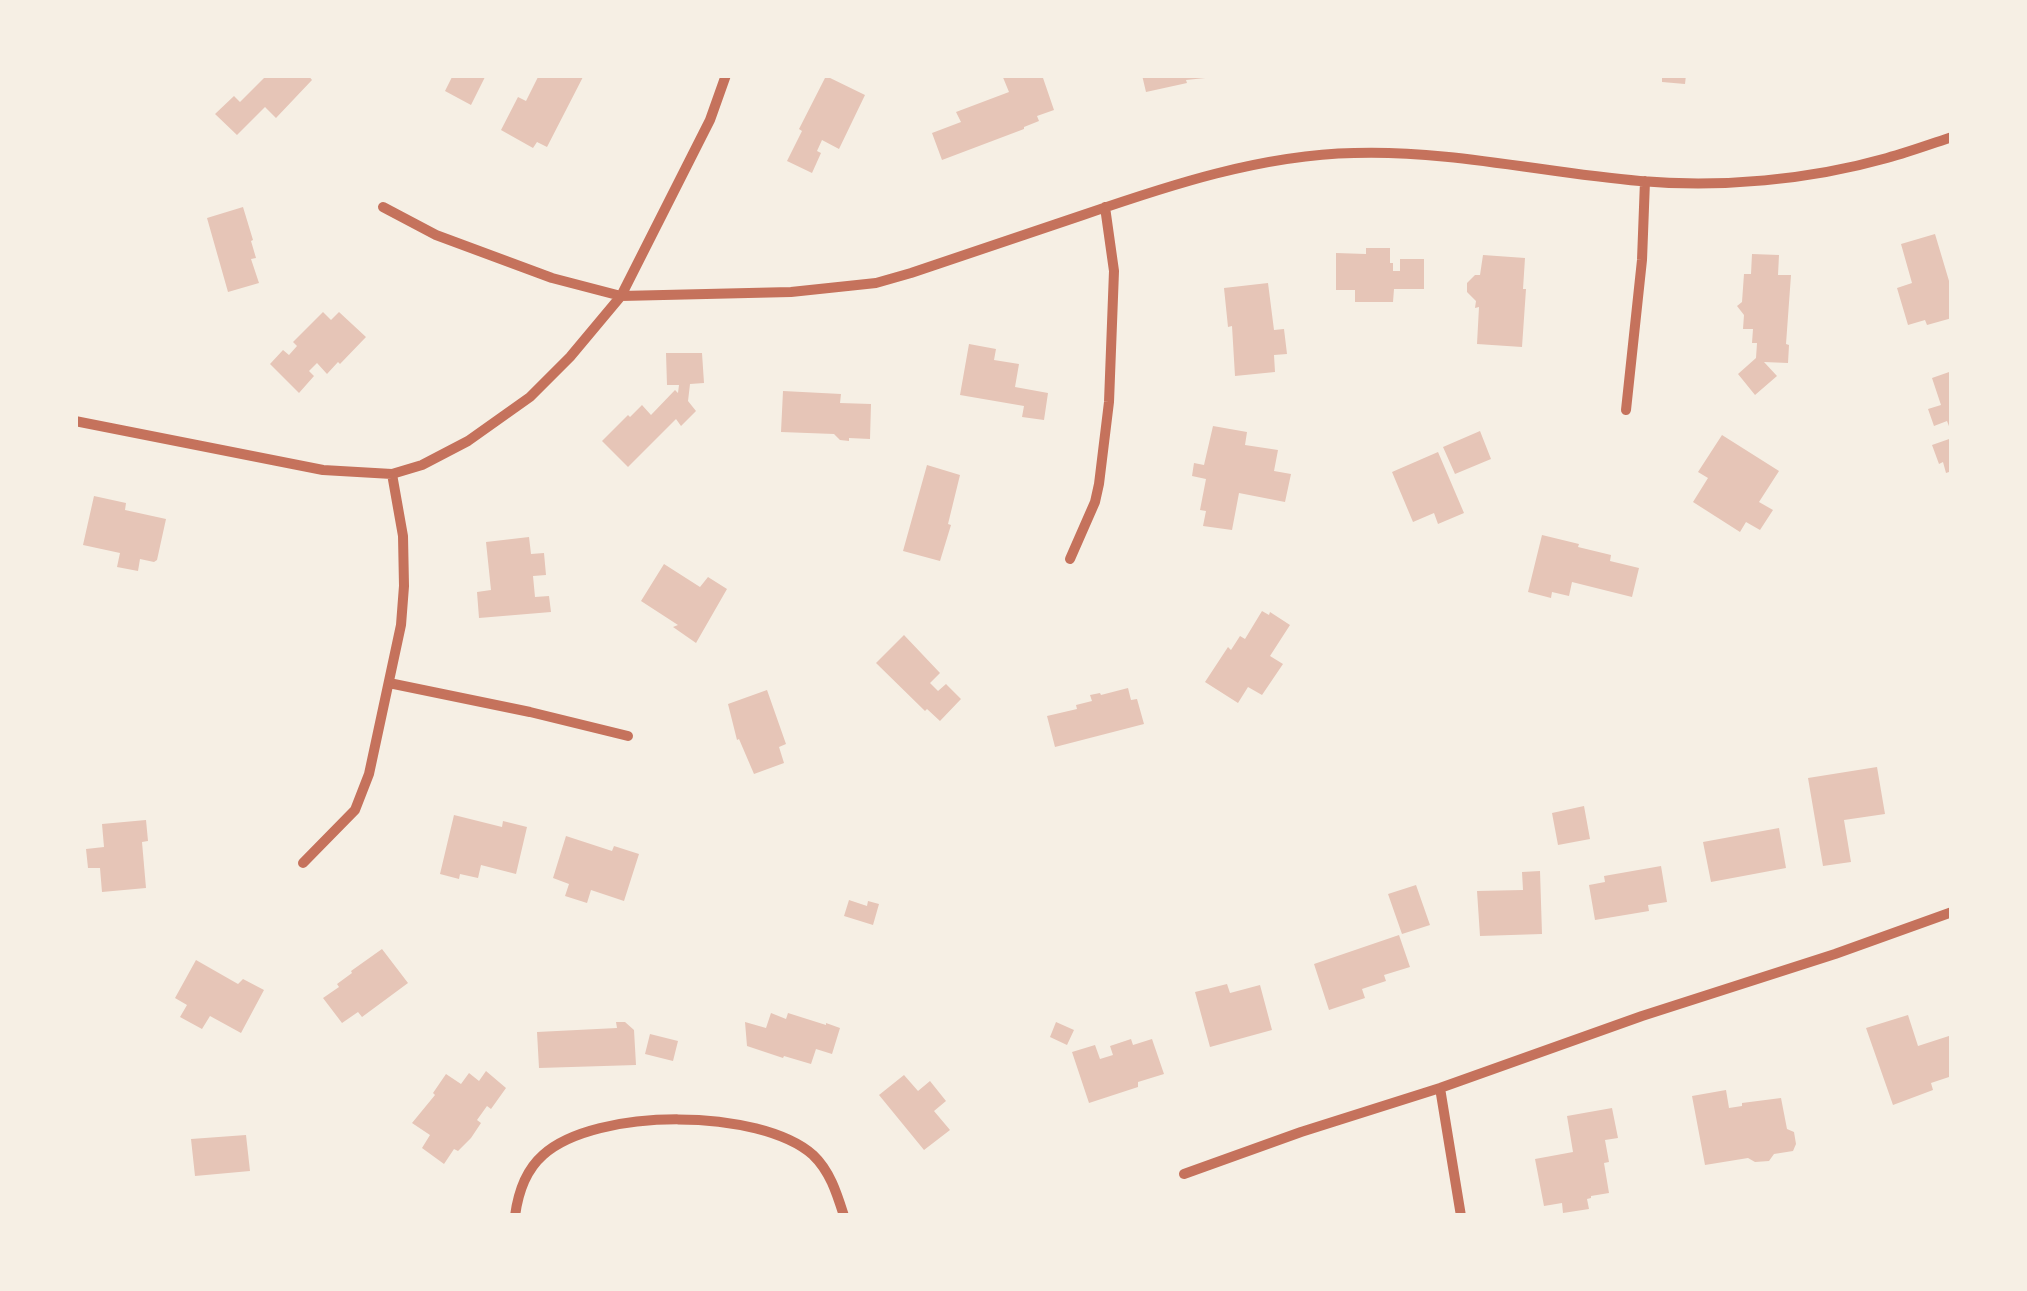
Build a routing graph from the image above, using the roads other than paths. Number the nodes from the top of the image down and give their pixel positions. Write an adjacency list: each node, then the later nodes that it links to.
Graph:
1 (726, 75): 6 (street)
2 (1952, 137): 3 (street)
3 (1645, 182): 5 (street); 7 (street)
4 (383, 207): 6 (street)
5 (1105, 207): 6 (street); 10 (street)
6 (621, 296): 9 (street)
7 (1626, 410)
8 (75, 421): 9 (street)
9 (392, 474): 11 (street)
10 (1070, 560)
11 (388, 684): 12 (street); 13 (street)
12 (628, 736)
13 (303, 863)
14 (1952, 912): 15 (street)
15 (1440, 1088): 16 (street); 19 (street)
16 (1184, 1174)
17 (515, 1216): 18 (street)
18 (844, 1216)
19 (1461, 1216)

